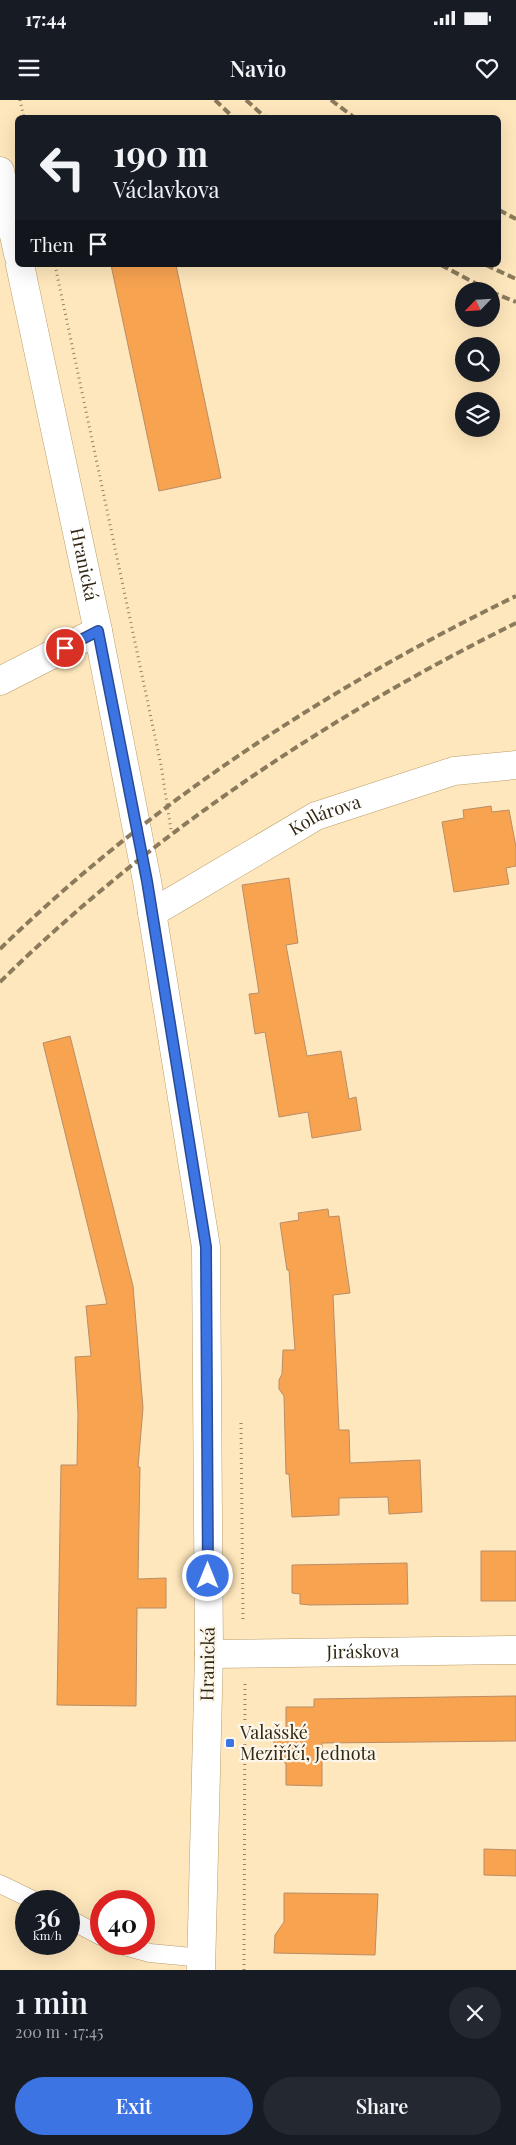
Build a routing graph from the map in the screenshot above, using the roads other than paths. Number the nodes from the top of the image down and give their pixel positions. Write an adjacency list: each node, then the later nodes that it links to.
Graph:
1 (0, 171): 2 (street)
2 (15, 240)
3 (20, 267): 4 (street, Hranická)
4 (98, 631): 5 (street); 7 (street, Hranická)
5 (0, 681)
6 (516, 765): 7 (street, Kollárova)
7 (152, 913): 9 (street, Hranická)
8 (516, 1650): 9 (street, Jiráskova)
9 (209, 1654): 13 (street, Hranická)
10 (0, 1884): 11 (lane)
11 (15, 1891)
12 (155, 1954): 13 (lane)
13 (201, 1964)

